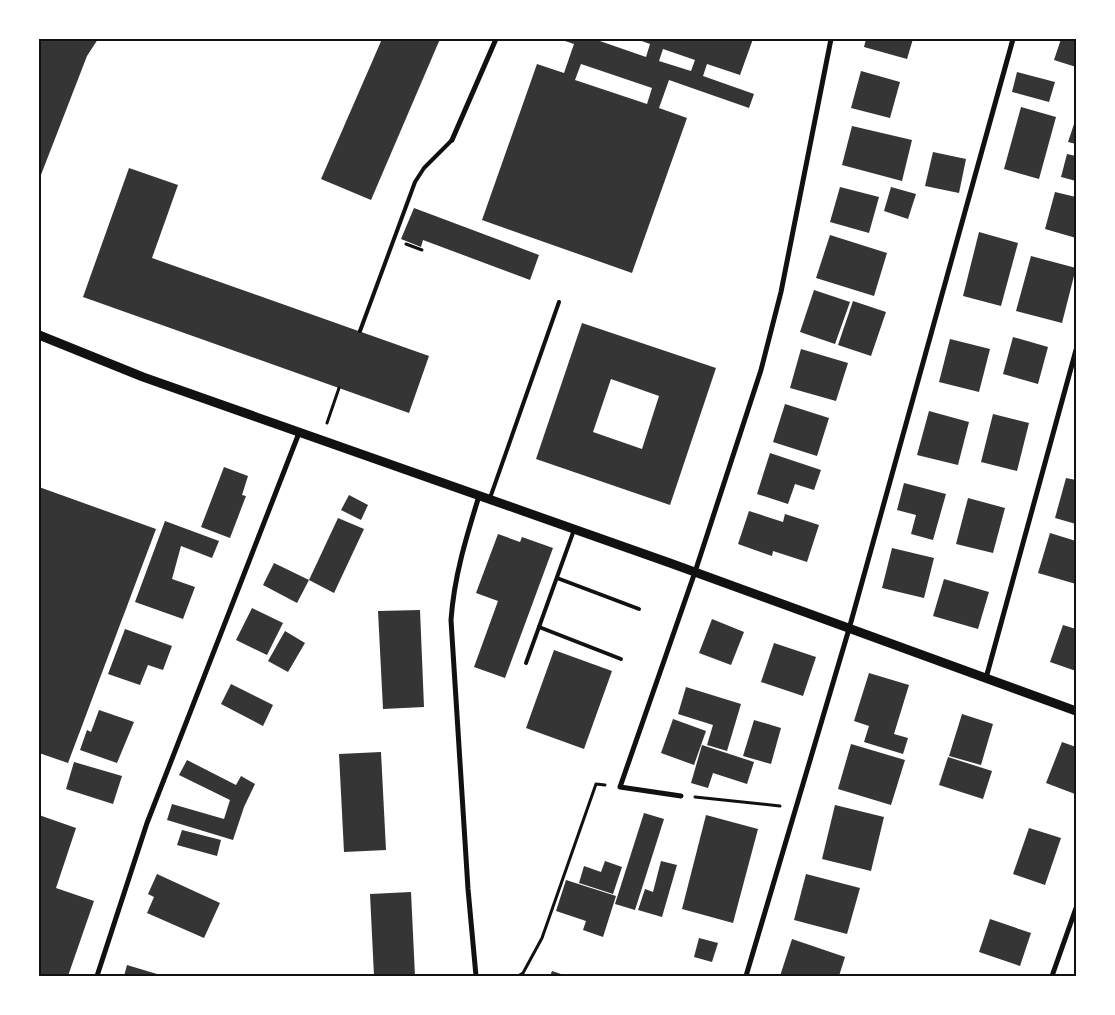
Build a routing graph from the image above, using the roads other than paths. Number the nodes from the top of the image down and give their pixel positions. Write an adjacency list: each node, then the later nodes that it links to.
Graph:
1 (496, 39): 4 (street)
2 (831, 39): 13 (street)
3 (1013, 39): 17 (street)
4 (452, 140): 6 (lane)
5 (560, 302): 11 (lane)
6 (360, 331)
7 (39, 335): 9 (street)
8 (1076, 350): 20 (street)
9 (299, 433): 10 (street); 24 (street)
10 (479, 496): 11 (street); 25 (street)
11 (489, 500): 12 (street)
12 (574, 530): 13 (street); 14 (lane)
13 (695, 572): 17 (street); 22 (street)
14 (557, 578): 15 (lane); 16 (lane)
15 (639, 609)
16 (539, 627): 18 (lane); 19 (lane)
17 (849, 629): 20 (street); 26 (street)
18 (621, 659)
19 (526, 663)
20 (986, 678): 21 (street)
21 (1076, 711)
22 (682, 796)
23 (1076, 908): 27 (street)
24 (97, 976)
25 (476, 976)
26 (746, 976)
27 (1052, 976)

